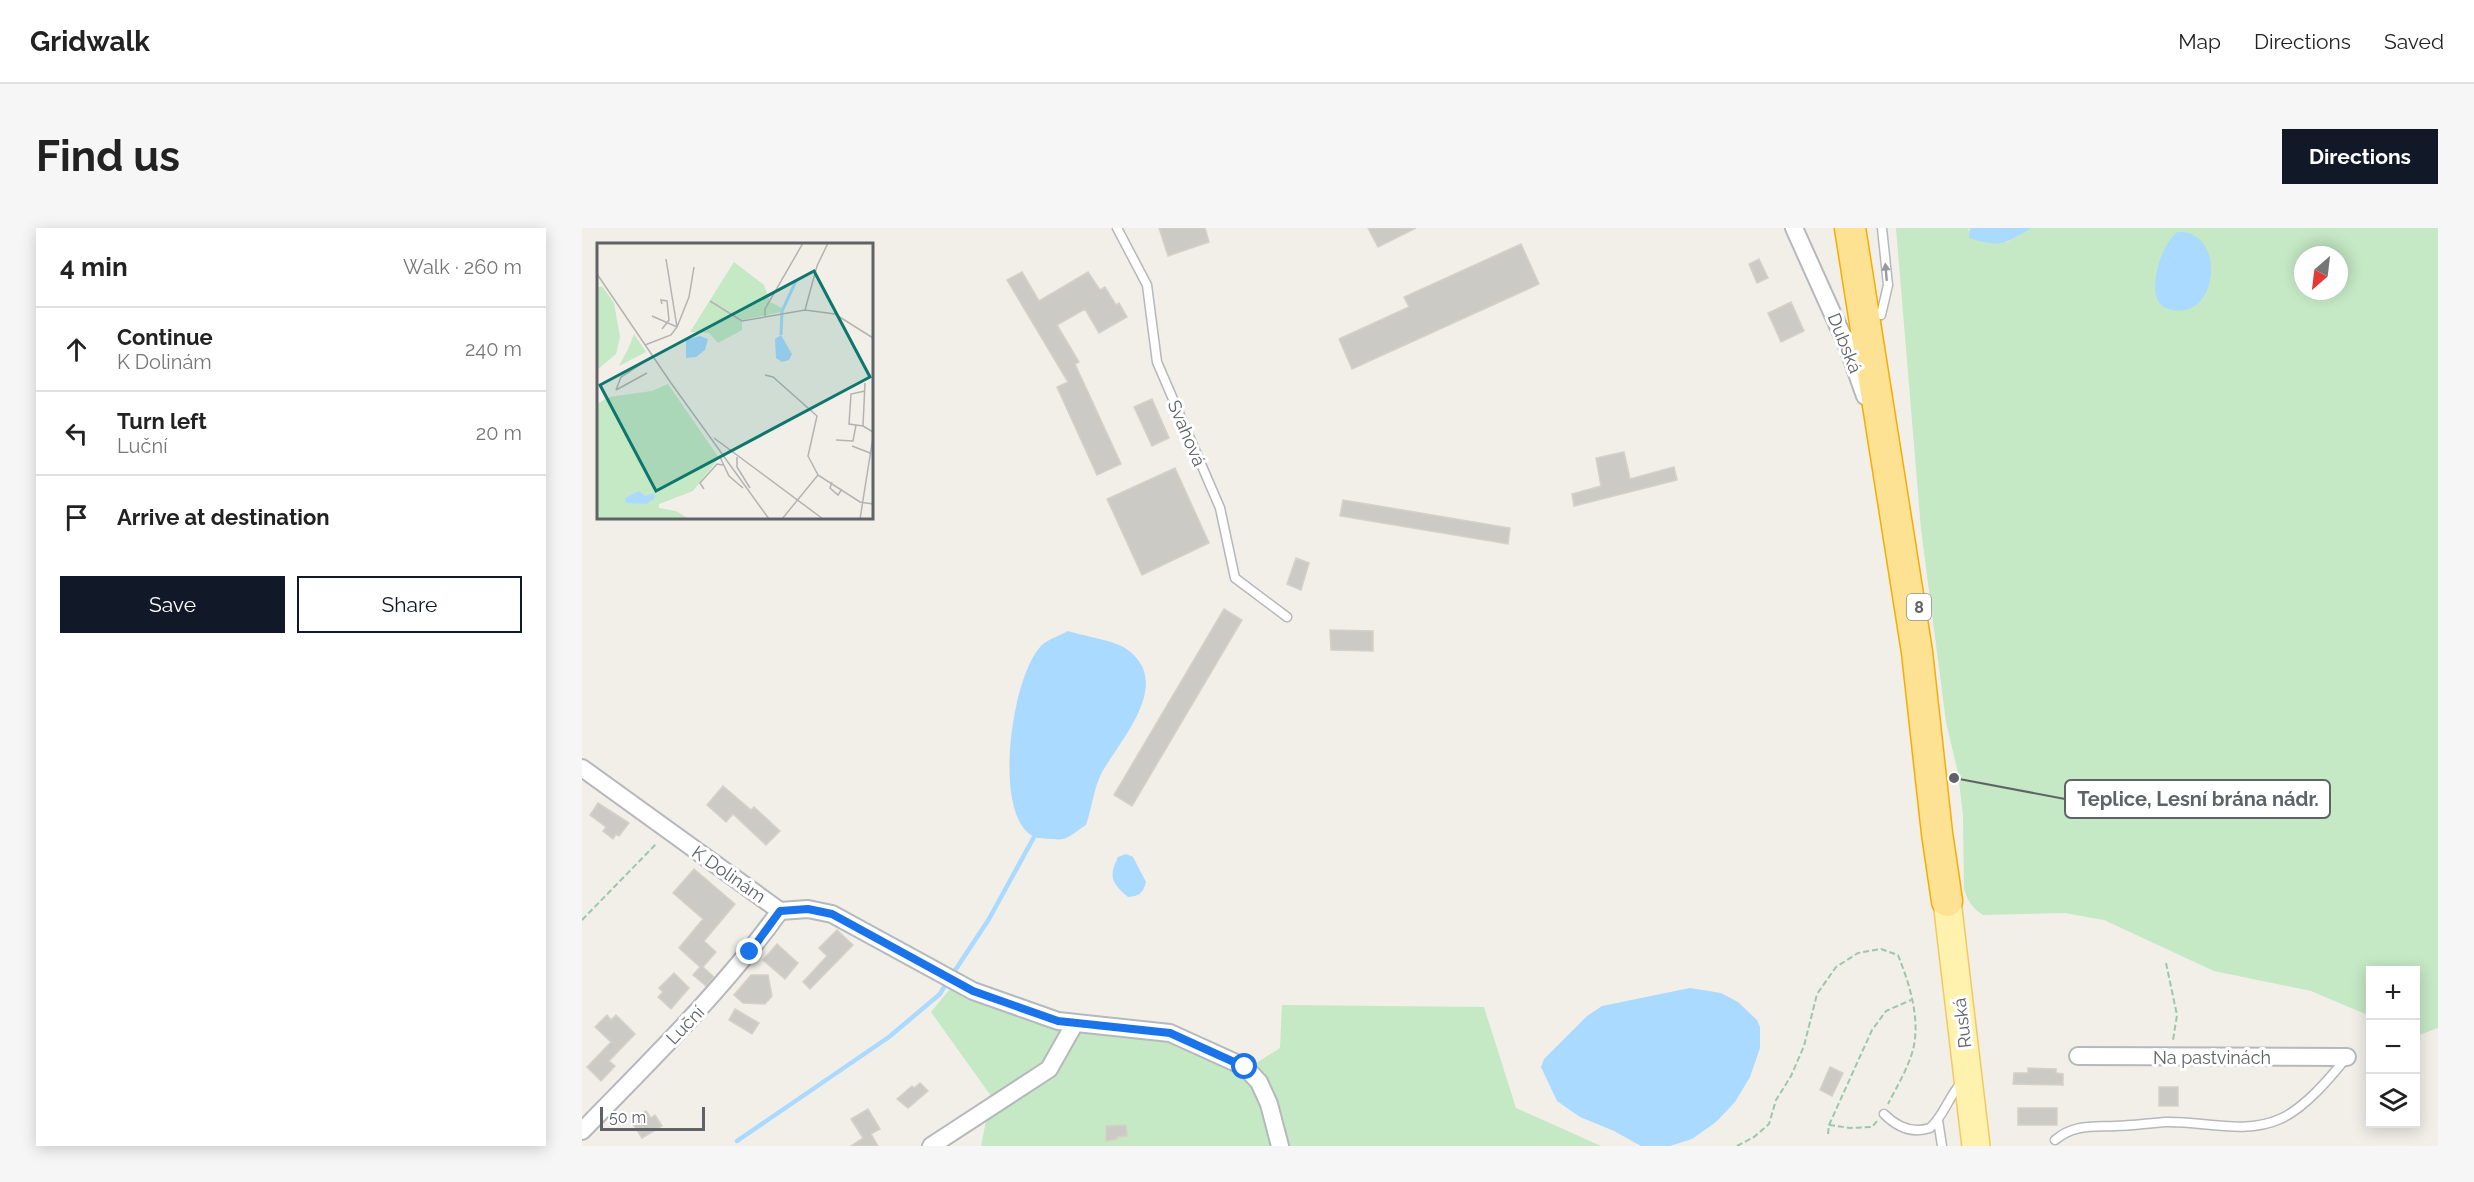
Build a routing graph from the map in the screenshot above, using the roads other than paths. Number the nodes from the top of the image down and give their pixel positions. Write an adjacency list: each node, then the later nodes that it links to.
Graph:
1 (1117, 228): 8 (lane, Svahová)
2 (1794, 228): 7 (street, Dubská)
3 (1850, 228): 7 (highway, 8)
4 (1871, 228): 6 (highway, 8)
5 (1882, 228): 6 (lane, one-way to 5)
6 (1881, 315): 10 (highway, 8)
7 (1886, 463): 10 (highway, 8)
8 (1287, 617)
9 (582, 768): 11 (street, K Dolinám)
10 (1947, 901): 15 (main road, Ruská / 8)
11 (780, 911): 12 (street, K Dolinám); 18 (street, Luční)
12 (1075, 1023): 20 (street); 21 (street, K Dolinám)
13 (2078, 1056): 14 (street, Na pastvinách)
14 (2348, 1057): 19 (lane)
15 (1968, 1077): 17 (lane); 23 (main road, Ruská / 8)
16 (1884, 1114): 17 (lane)
17 (1938, 1120): 22 (lane)
18 (582, 1131)
19 (2055, 1140)
20 (931, 1146)
21 (1280, 1146)
22 (1942, 1146)
23 (1976, 1146)

